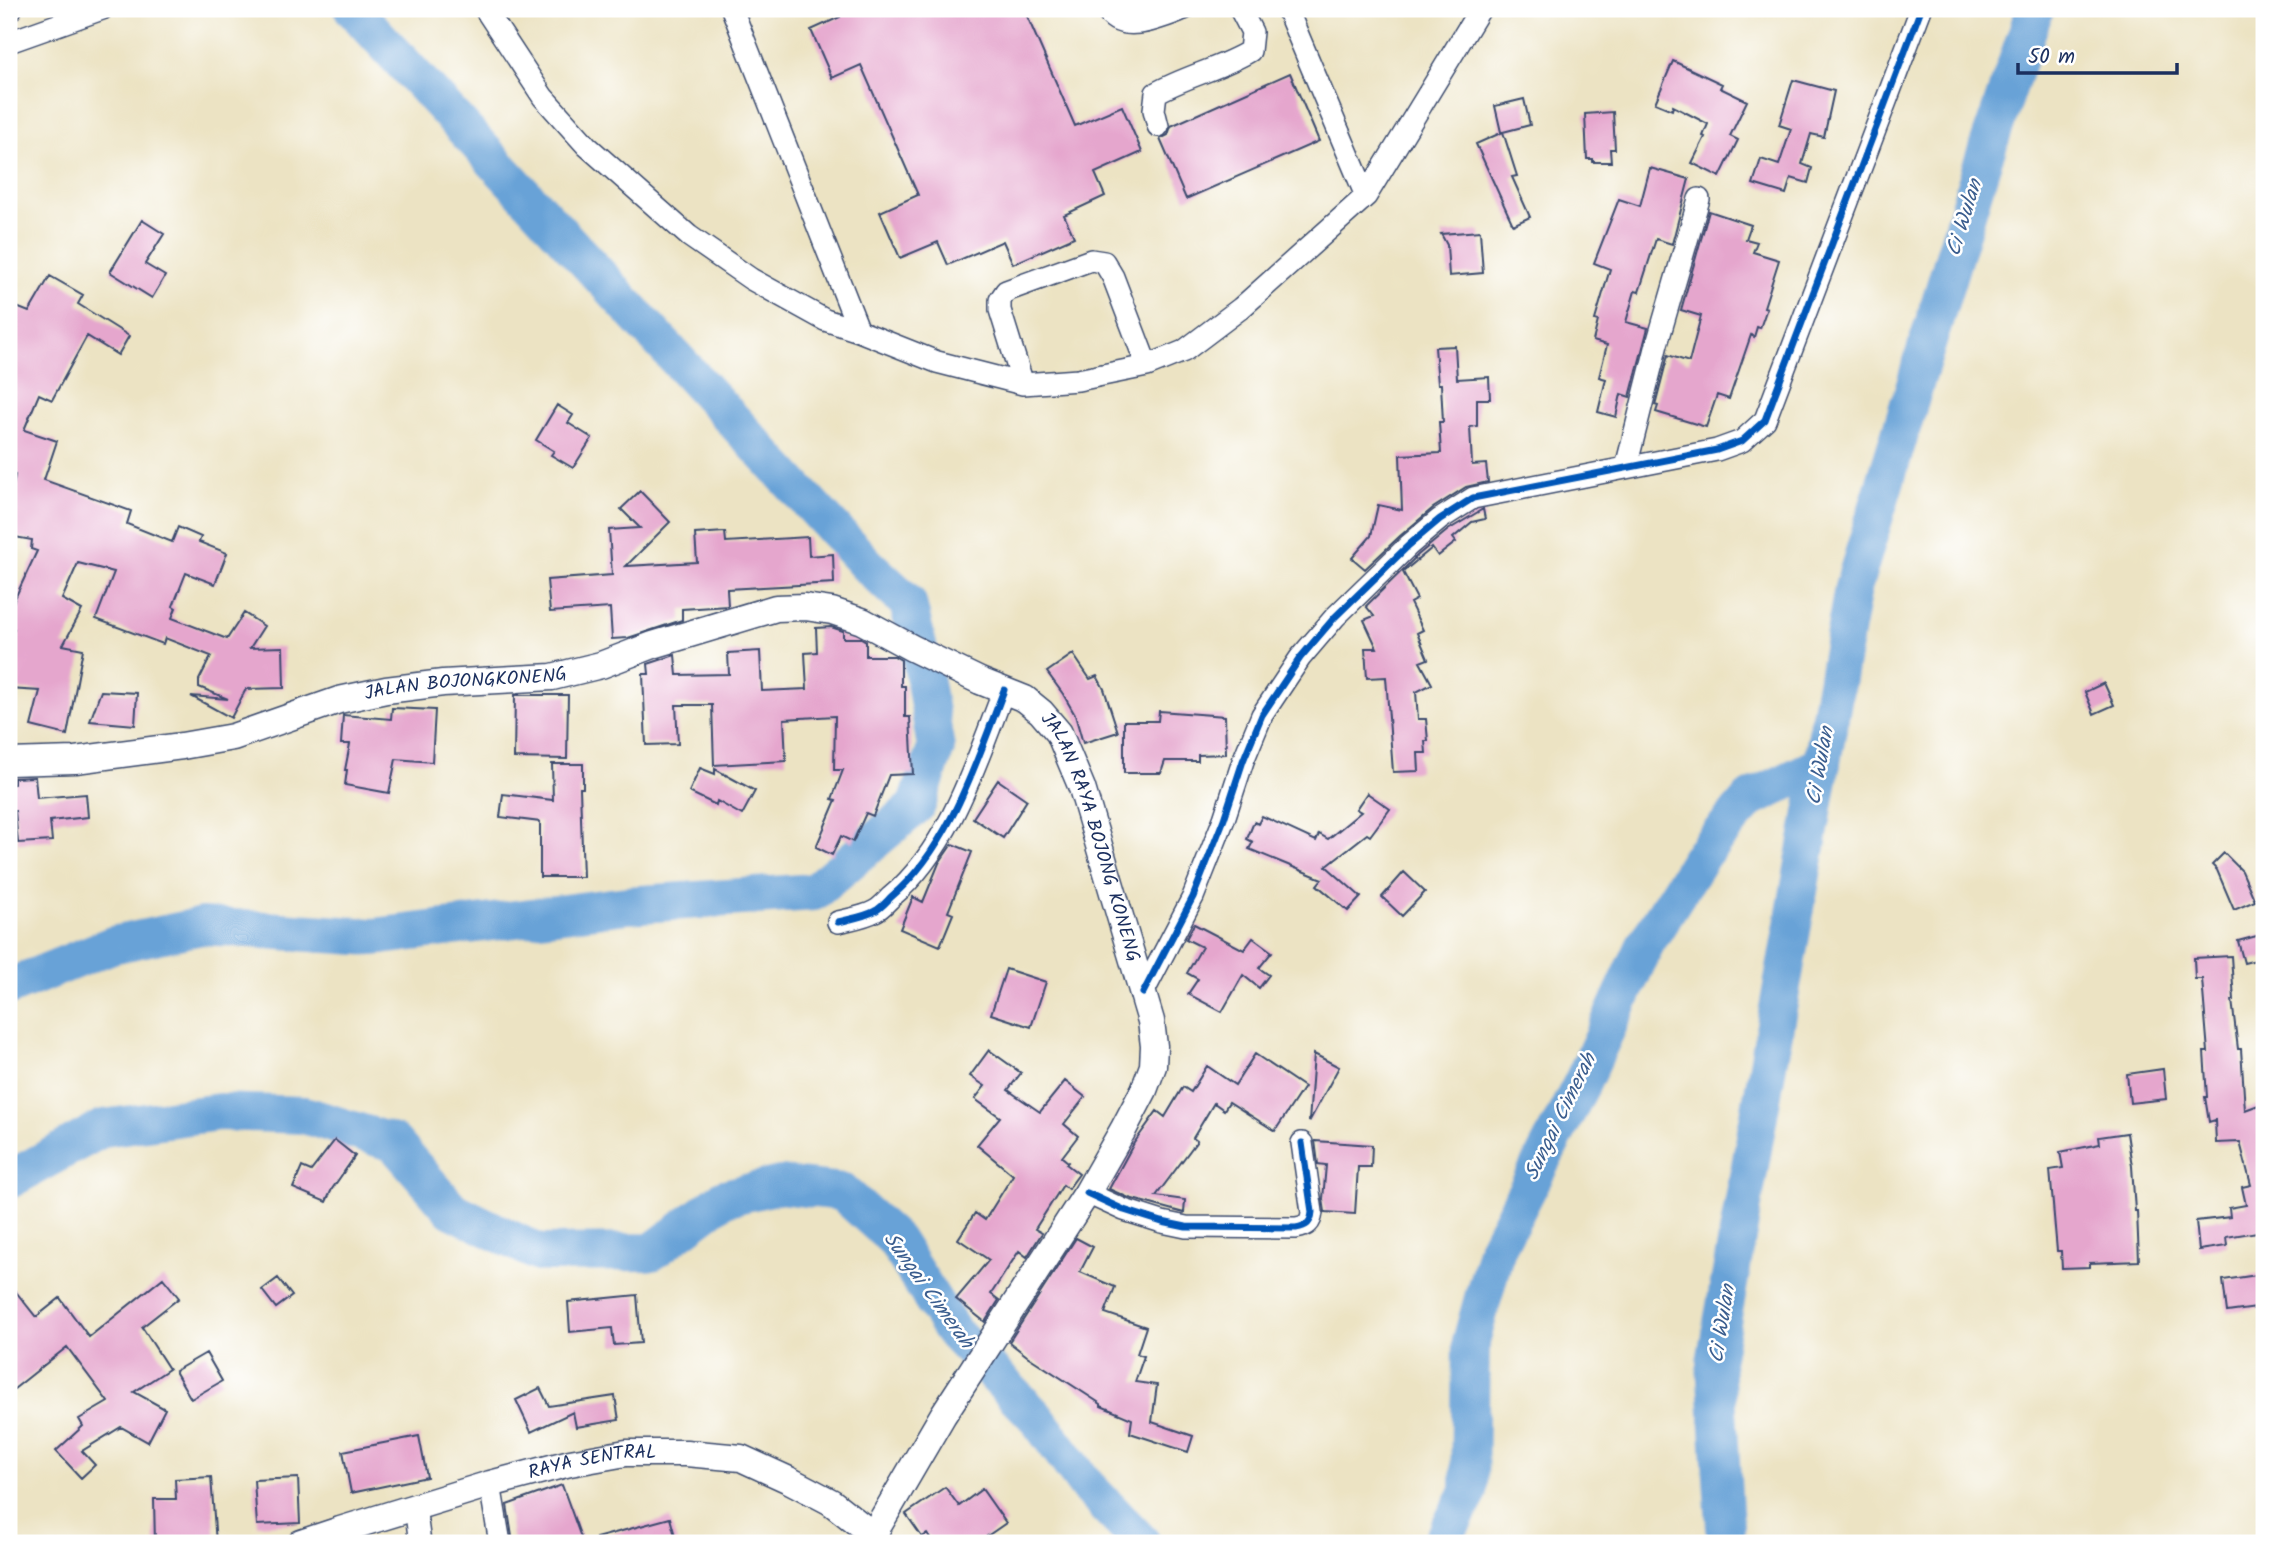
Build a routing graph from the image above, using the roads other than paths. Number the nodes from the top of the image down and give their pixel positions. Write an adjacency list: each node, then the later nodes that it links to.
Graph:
1 (102, 9): 10 (street)
2 (485, 9): 14 (street)
3 (732, 9): 14 (street)
4 (1106, 9): 5 (street)
5 (1184, 9)
6 (1240, 9): 11 (street)
7 (1287, 9): 12 (street)
8 (1480, 9): 12 (street)
9 (1922, 9): 17 (street)
10 (9, 42)
11 (1158, 125)
12 (1366, 196): 15 (street)
13 (1699, 199): 17 (street)
14 (859, 331): 16 (street)
15 (1147, 366): 16 (street); 16 (street)
16 (1023, 384)
17 (1626, 467): 22 (street)
18 (912, 648): 19 (main road, JALAN RAYA BOJONG KONENG); 20 (main road, JALAN BOJONGKONENG)
19 (992, 686): 21 (street); 22 (main road, JALAN RAYA BOJONG KONENG)
20 (9, 762)
21 (838, 922)
22 (1143, 993): 24 (main road, JALAN RAYA BOJONG KONENG)
23 (1302, 1143): 24 (street)
24 (1087, 1193): 27 (main road, JALAN RAYA BOJONG KONENG)
25 (490, 1484): 26 (main road, RAYA SENTRAL); 27 (main road, RAYA SENTRAL); 30 (street)
26 (415, 1507): 28 (main road, RAYA SENTRAL); 29 (street)
27 (876, 1539)
28 (301, 1543)
29 (420, 1543)
30 (500, 1543)

